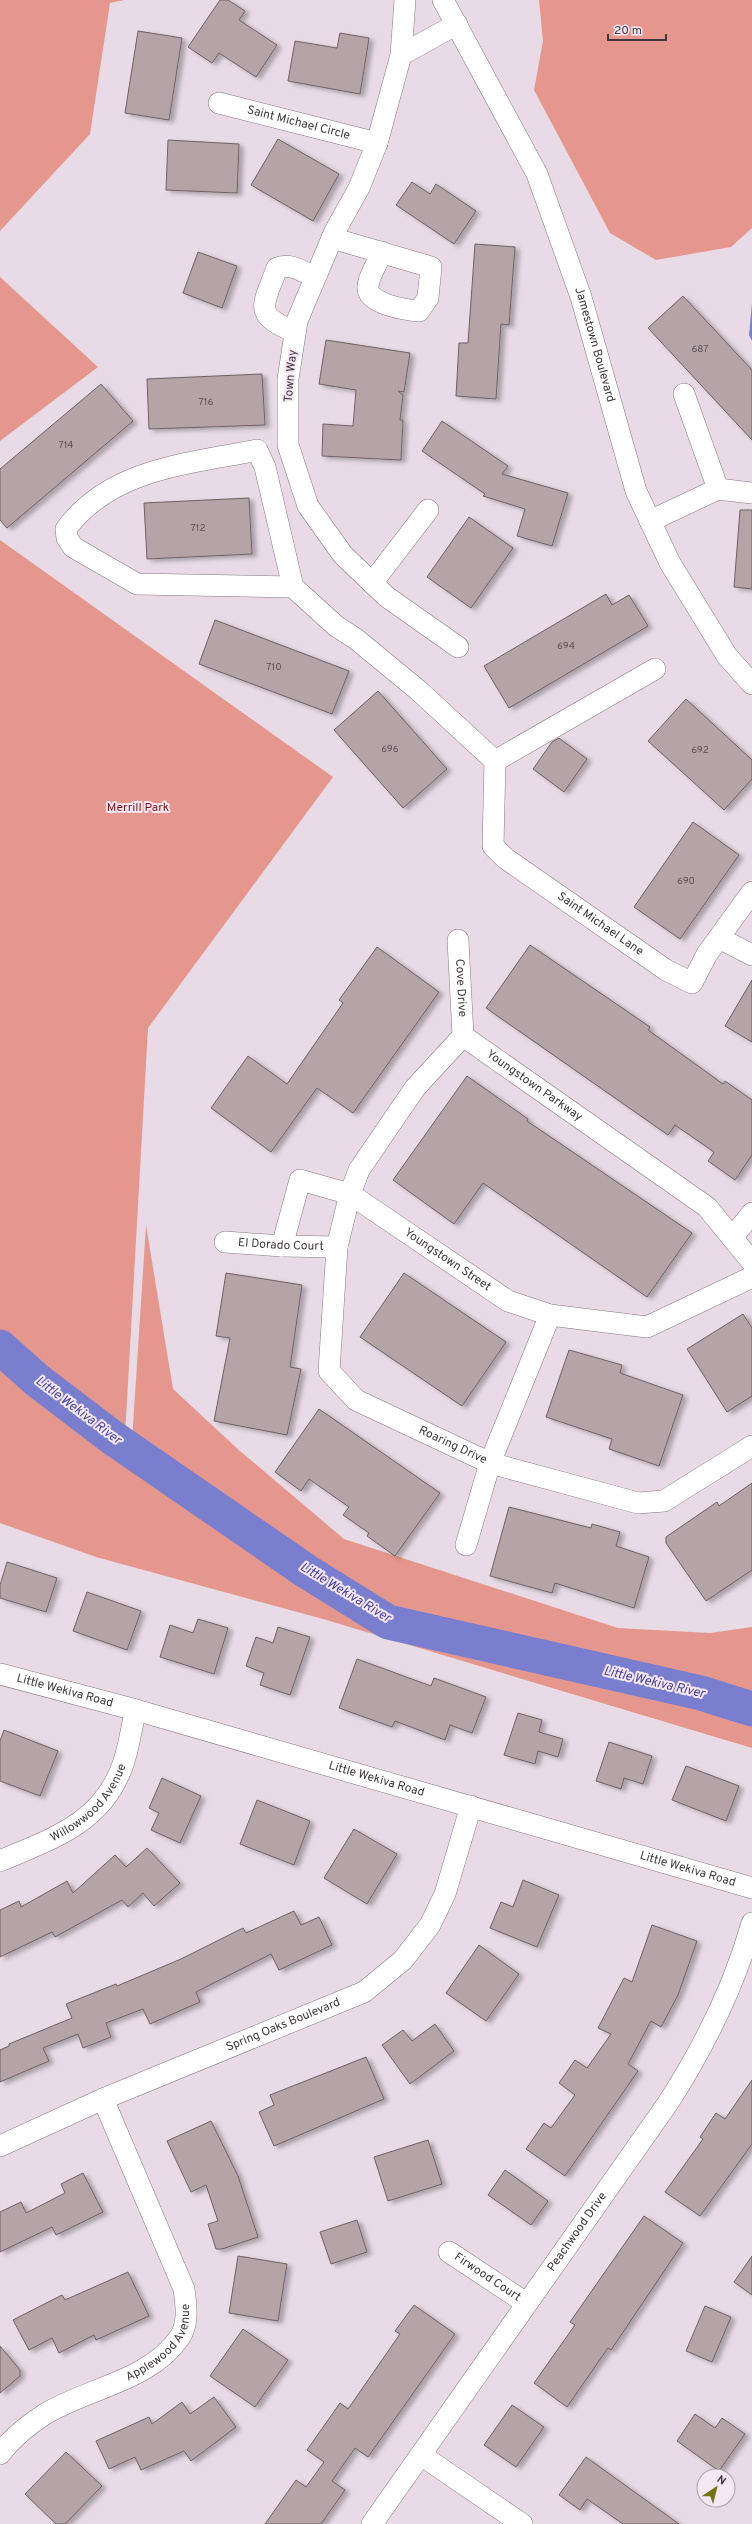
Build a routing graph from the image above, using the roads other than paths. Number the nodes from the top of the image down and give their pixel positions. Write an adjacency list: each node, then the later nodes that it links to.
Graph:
1 (405, 0): 4 (street, Town Way)
2 (444, 0): 3 (street, Jamestown Boulevard)
3 (457, 24): 4 (street); 15 (street, Jamestown Boulevard)
4 (401, 55): 6 (street, Town Way)
5 (219, 103): 6 (street, Saint Michael Circle)
6 (377, 143): 7 (street, Town Way)
7 (332, 238): 8 (street); 9 (street, Town Way)
8 (382, 252): 8 (street)
9 (316, 277): 10 (street, Town Way); 10 (street)
10 (295, 332): 16 (street, Town Way)
11 (684, 394): 12 (street)
12 (718, 489): 13 (street); 15 (street)
13 (752, 493)
14 (428, 510): 16 (street)
15 (650, 522): 20 (street, Jamestown Boulevard)
16 (372, 583): 18 (street, Town Way)
17 (293, 587): 17 (street); 21 (street)
18 (458, 646)
19 (655, 669): 21 (street)
20 (752, 684)
21 (495, 762): 23 (street, Saint Michael Lane)
22 (752, 892): 23 (street, Saint Michael Lane)
23 (719, 938): 25 (street)
24 (458, 940): 26 (street, Cove Drive)
25 (752, 955)
26 (463, 1036): 27 (street); 29 (street, Youngstown Parkway)
27 (350, 1194): 31 (street, Youngstown Street); 32 (street, Roaring Drive); 35 (street, Youngstown Street)
28 (752, 1213): 29 (street)
29 (732, 1238): 33 (street, Youngstown Parkway)
30 (225, 1242): 31 (street, El Dorado Court)
31 (282, 1246): 32 (street, El Dorado Court)
32 (337, 1247): 37 (street, Roaring Drive)
33 (752, 1262)
34 (752, 1277): 35 (street)
35 (550, 1315): 37 (street)
36 (752, 1446): 37 (street, Roaring Drive)
37 (490, 1463): 38 (street)
38 (466, 1544)
39 (0, 1674): 40 (street, Little Wekiva Road)
40 (136, 1710): 41 (street, Little Wekiva Road); 42 (street, Willowwood Avenue)
41 (471, 1806): 43 (street, Little Wekiva Road); 45 (street, Spring Oaks Boulevard)
42 (0, 1861)
43 (752, 1888)
44 (752, 1923): 48 (street, Peachwood Drive)
45 (103, 2099): 46 (street, Spring Oaks Boulevard); 49 (street, Applewood Avenue)
46 (0, 2146)
47 (449, 2252): 48 (street, Firwood Court)
48 (526, 2303): 50 (street, Peachwood Drive)
49 (0, 2454)
50 (421, 2455): 51 (street, Peachwood Drive); 52 (street)
51 (372, 2524)
52 (522, 2524)

